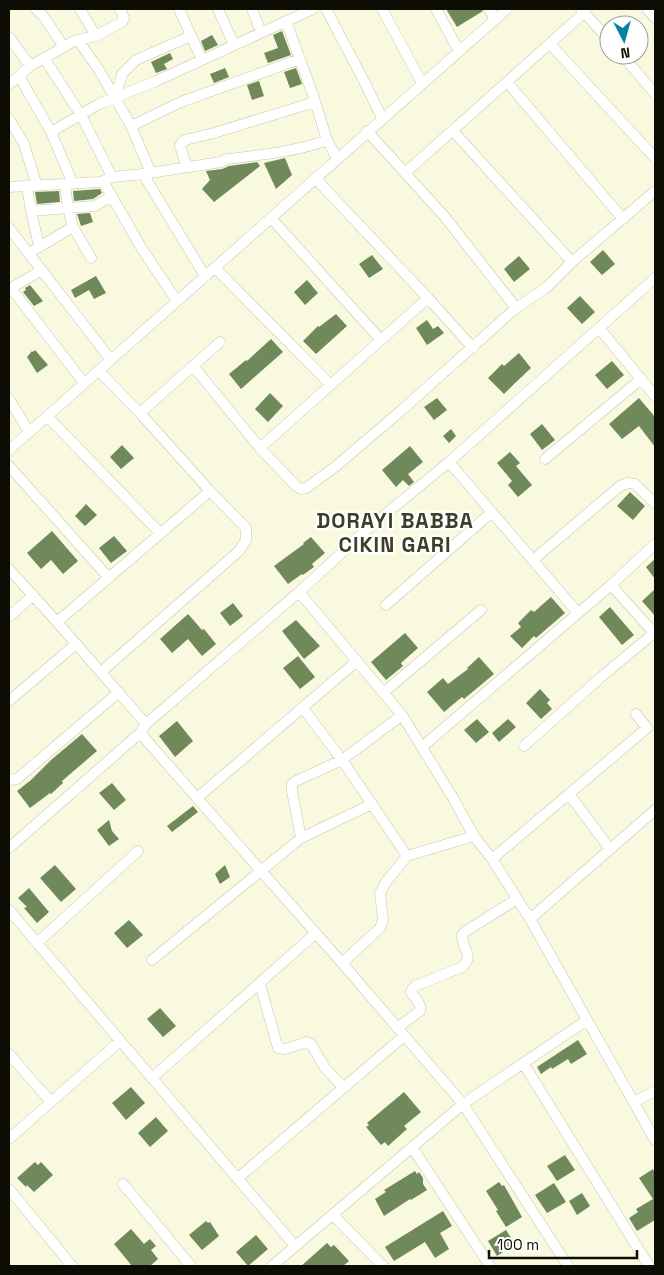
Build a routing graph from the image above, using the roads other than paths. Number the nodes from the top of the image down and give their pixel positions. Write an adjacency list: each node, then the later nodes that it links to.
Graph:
1 (36, 9): 27 (street)
2 (80, 9): 21 (street)
3 (120, 9): 21 (street)
4 (179, 9): 22 (street)
5 (218, 9): 26 (street)
6 (252, 9): 20 (street)
7 (285, 9): 17 (street)
8 (313, 9): 17 (street)
9 (326, 9): 42 (street)
10 (382, 9): 36 (street)
11 (436, 9): 28 (street)
12 (489, 9): 18 (street)
13 (507, 9): 18 (street)
14 (647, 9): 16 (street)
15 (583, 11): 19 (street); 25 (street)
16 (655, 18)
17 (288, 20): 20 (street); 30 (street)
18 (495, 20): 28 (street)
19 (599, 29)
20 (261, 32): 26 (street)
21 (96, 36): 23 (street)
22 (191, 36): 31 (street); 39 (street)
23 (78, 40): 27 (street); 39 (street)
24 (10, 41): 33 (street)
25 (550, 44): 35 (street); 50 (street)
26 (234, 45): 31 (street)
27 (64, 47): 29 (street)
28 (459, 50): 36 (street)
29 (44, 58): 33 (street); 41 (street)
30 (300, 59): 40 (street); 44 (street)
31 (202, 60): 39 (street)
32 (630, 65): 38 (street)
33 (30, 66): 34 (street)
34 (19, 76): 37 (street); 46 (street)
35 (507, 82): 45 (street); 65 (street)
36 (422, 83): 42 (street)
37 (9, 84)
38 (655, 94)
39 (116, 98): 41 (street); 44 (street)
40 (315, 102): 48 (street); 51 (street)
41 (80, 115): 46 (street); 55 (street)
42 (382, 118): 47 (street)
43 (9, 119): 58 (street)
44 (131, 126): 52 (street)
45 (453, 131): 53 (street); 72 (street)
46 (51, 132): 56 (street)
47 (367, 132): 49 (street); 53 (street)
48 (327, 140): 49 (street); 51 (street)
49 (337, 158): 54 (street)
50 (655, 158)
51 (187, 167): 52 (street)
52 (147, 173): 55 (street); 75 (street)
53 (405, 173): 80 (street)
54 (315, 178): 64 (street); 78 (street)
55 (107, 179): 56 (street); 61 (street)
56 (69, 184): 58 (street); 62 (street)
57 (27, 186): 58 (street); 59 (street); 63 (street)
58 (38, 186)
59 (9, 187)
60 (655, 191): 65 (street)
61 (112, 196): 62 (street); 79 (street)
62 (68, 208): 63 (street); 66 (street)
63 (31, 210): 69 (street)
64 (271, 218): 73 (street); 82 (street)
65 (623, 219): 72 (street)
66 (73, 227): 69 (street); 71 (street)
67 (9, 228): 68 (street)
68 (13, 240): 70 (street)
69 (39, 246): 70 (street)
70 (29, 253): 74 (street)
71 (91, 258)
72 (572, 262): 80 (street)
73 (215, 268): 75 (street); 90 (street)
74 (42, 270): 77 (street); 85 (street)
75 (205, 276): 79 (street)
76 (655, 278): 81 (street)
77 (10, 289): 89 (street)
78 (428, 298): 82 (street); 84 (street)
79 (178, 301): 85 (street)
80 (516, 308): 84 (street)
81 (599, 328): 88 (street); 99 (street)
82 (380, 340): 90 (street)
83 (220, 342): 86 (street)
84 (473, 348): 96 (street)
85 (111, 360): 87 (street)
86 (193, 366): 93 (street); 96 (street)
87 (99, 371): 89 (street); 93 (street)
88 (641, 379): 91 (street); 98 (street)
89 (84, 383): 94 (street)
90 (330, 385): 96 (street)
91 (655, 396)
92 (9, 400): 95 (street)
93 (140, 413): 101 (street)
94 (47, 416): 95 (street); 104 (street)
95 (29, 432): 97 (street)
96 (260, 448)
97 (9, 450)
98 (545, 459)
99 (449, 462): 103 (street); 110 (street)
100 (9, 466): 108 (street)
101 (210, 491): 104 (street); 120 (street)
102 (655, 503): 106 (street)
103 (492, 512): 106 (street); 112 (street)
104 (160, 533): 108 (street)
105 (655, 544): 109 (street)
106 (533, 560): 114 (street)
107 (9, 569): 111 (street)
108 (109, 578): 116 (street)
109 (611, 585): 114 (street); 117 (street)
110 (299, 592): 119 (street); 127 (street)
111 (33, 595): 115 (street); 116 (street)
112 (386, 605)
113 (481, 610): 122 (street)
114 (578, 613): 130 (street)
115 (9, 616)
116 (57, 622): 118 (street)
117 (655, 634): 129 (street)
118 (76, 644): 120 (street); 123 (street)
119 (357, 661): 122 (street); 124 (street)
120 (101, 672): 121 (street)
121 (119, 692): 127 (street); 132 (street)
122 (383, 693): 126 (street)
123 (9, 701)
124 (303, 708): 131 (street); 134 (street)
125 (636, 714): 133 (street)
126 (402, 715): 130 (street); 131 (street)
127 (146, 724): 128 (street)
128 (140, 733): 134 (street); 139 (street)
129 (524, 746)
130 (422, 747): 137 (street)
131 (342, 760): 135 (street); 138 (street)
132 (9, 778)
133 (569, 794): 140 (street); 143 (street)
134 (197, 798): 144 (street)
135 (372, 804): 138 (street); 142 (street)
136 (655, 810): 140 (street)
137 (474, 836): 142 (street); 143 (street)
138 (300, 838): 144 (street)
139 (9, 848)
140 (610, 850): 147 (street)
141 (138, 851): 149 (street)
142 (406, 856): 151 (street)
143 (492, 859): 145 (street)
144 (260, 871): 148 (street); 150 (street)
145 (517, 899): 147 (street); 154 (street)
146 (9, 910): 149 (street)
147 (530, 920): 153 (street)
148 (315, 934): 151 (street); 152 (street)
149 (37, 943): 155 (street)
150 (152, 960)
151 (342, 963): 154 (street)
152 (260, 984): 158 (street); 159 (street)
153 (587, 1020): 157 (street); 162 (street)
154 (400, 1032): 159 (street); 163 (street)
155 (120, 1041): 158 (street); 161 (street)
156 (9, 1054): 161 (street)
157 (523, 1063): 163 (street); 178 (street)
158 (152, 1078): 167 (street)
159 (343, 1087): 167 (street)
160 (655, 1091): 162 (street)
161 (51, 1102): 164 (street)
162 (634, 1102): 165 (street)
163 (463, 1104): 166 (street); 177 (street)
164 (9, 1140)
165 (655, 1140)
166 (412, 1147): 170 (street); 176 (street)
167 (238, 1178): 171 (street)
168 (123, 1184): 173 (street)
169 (9, 1189): 172 (street)
170 (333, 1214): 171 (street); 175 (street)
171 (295, 1246): 174 (street)
172 (72, 1266)
173 (191, 1266)
174 (272, 1266)
175 (383, 1266)
176 (490, 1266)
177 (568, 1266)
178 (649, 1266)

